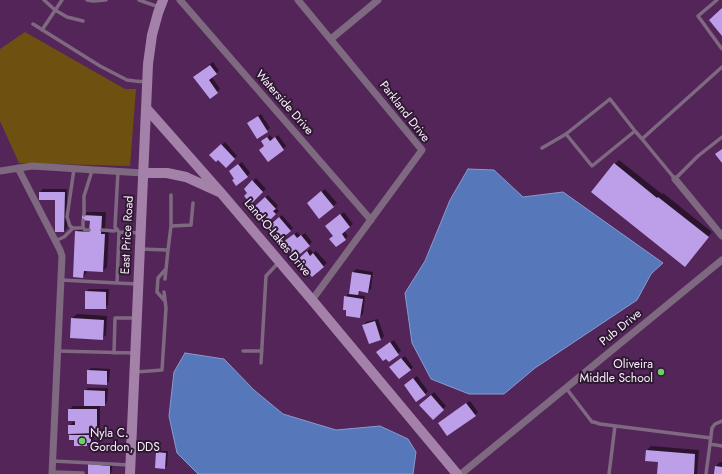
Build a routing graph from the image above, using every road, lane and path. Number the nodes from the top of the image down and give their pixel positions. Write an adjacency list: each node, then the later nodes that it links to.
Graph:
1 (44, 0): 11 (lane)
2 (62, 0): 11 (lane)
3 (87, 0): 4 (lane)
4 (106, 0)
5 (138, 0): 10 (lane)
6 (180, 0): 37 (street, Waterside Drive)
7 (298, 0): 15 (street, Parkland Drive)
8 (378, 0): 15 (street)
9 (717, 0): 16 (lane)
10 (162, 4): 18 (street, East Price Road)
11 (55, 10): 12 (lane); 14 (lane)
12 (83, 21)
13 (33, 24): 14 (lane)
14 (42, 30): 18 (lane)
15 (331, 39): 37 (street, Parkland Drive)
16 (722, 49)
17 (722, 66): 23 (lane)
18 (148, 82): 19 (street, East Price Road)
19 (147, 109): 30 (street, East Price Road); 32 (street)
20 (636, 131): 21 (lane); 21 (lane); 23 (lane)
21 (566, 134): 24 (lane)
22 (722, 137): 31 (lane)
23 (642, 139): 31 (lane)
24 (542, 148)
25 (18, 168): 26 (street, Land-O-Lakes Drive); 28 (street, Land-O-Lakes Drive); 46 (street)
26 (74, 168): 27 (street, Land-O-Lakes Drive); 39 (lane)
27 (91, 169): 29 (street, Land-O-Lakes Drive); 35 (lane)
28 (0, 171)
29 (118, 171): 30 (street, Land-O-Lakes Drive); 43 (lane)
30 (144, 173): 32 (street, Land-O-Lakes Drive); 44 (street, East Price Road)
31 (675, 179): 45 (street)
32 (222, 194): 50 (street, Land-O-Lakes Drive)
33 (171, 196): 38 (lane)
34 (192, 203): 38 (lane)
35 (84, 215)
36 (83, 220): 40 (lane)
37 (371, 220): 57 (street, Parkland Drive)
38 (171, 226): 48 (lane)
39 (73, 228): 40 (lane); 46 (lane)
40 (83, 228): 41 (lane)
41 (89, 230)
42 (102, 230): 43 (lane)
43 (118, 231): 44 (lane); 54 (lane)
44 (141, 233): 47 (street, East Price Road)
45 (722, 236)
46 (55, 241): 53 (street)
47 (140, 249): 48 (lane); 55 (street, East Price Road)
48 (168, 250): 51 (lane)
49 (722, 260): 67 (street, Pub Drive)
50 (280, 261): 57 (street, Land-O-Lakes Drive); 62 (lane)
51 (166, 269): 52 (lane); 58 (lane)
52 (165, 279)
53 (60, 280): 54 (lane); 60 (street)
54 (117, 283): 55 (lane)
55 (139, 284): 59 (street, East Price Road)
56 (164, 292): 58 (lane)
57 (312, 300): 79 (street, Land-O-Lakes Drive)
58 (165, 301): 66 (lane)
59 (137, 318): 63 (lane); 64 (street, East Price Road)
60 (58, 350): 63 (lane); 75 (street)
61 (243, 351): 62 (lane)
62 (262, 351): 65 (lane)
63 (114, 353): 64 (lane)
64 (136, 353): 66 (street, East Price Road)
65 (261, 363)
66 (135, 372): 74 (street, East Price Road)
67 (566, 388): 69 (lane); 80 (street, Pub Drive)
68 (722, 421): 70 (lane)
69 (614, 426): 70 (lane); 81 (lane)
70 (711, 438): 71 (lane)
71 (710, 444): 72 (lane); 82 (lane)
72 (722, 446)
73 (99, 447): 74 (lane)
74 (132, 448): 76 (street, East Price Road)
75 (53, 461): 76 (lane); 77 (street)
76 (131, 469)
77 (52, 473): 78 (lane)
78 (83, 473)
79 (457, 474)
80 (461, 474)
81 (609, 474)
82 (706, 474)

